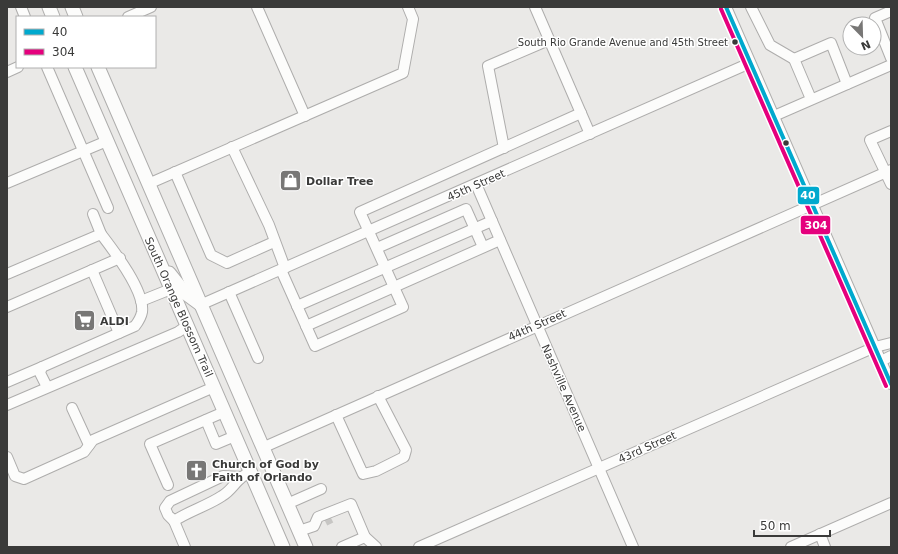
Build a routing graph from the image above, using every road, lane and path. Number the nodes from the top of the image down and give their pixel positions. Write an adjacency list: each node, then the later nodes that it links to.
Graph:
1 (151, 7): 8 (street)
2 (257, 7): 20 (street)
3 (408, 7): 20 (street)
4 (535, 7): 9 (street)
5 (726, 7): 12 (street)
6 (752, 8): 11 (street)
7 (891, 11): 10 (street)
8 (130, 16)
9 (549, 40): 19 (street); 26 (street)
10 (891, 58)
11 (794, 59): 17 (street); 18 (street)
12 (750, 63): 21 (street); 23 (street, 45th Street)
13 (891, 65): 17 (street)
14 (47, 68): 27 (street)
15 (75, 68): 24 (main road, South Orange Blossom Trail)
16 (98, 68): 31 (main road, South Orange Blossom Trail)
17 (847, 84): 18 (street)
18 (811, 99): 21 (street)
19 (581, 113): 23 (street); 26 (street)
20 (305, 116): 25 (street)
21 (774, 116): 34 (street)
22 (891, 131): 28 (street)
23 (590, 134): 32 (street, 45th Street)
24 (106, 141): 27 (street); 45 (main road, South Orange Blossom Trail)
25 (232, 147): 29 (street); 42 (street)
26 (504, 148): 39 (street)
27 (83, 151): 30 (street); 35 (street)
28 (888, 171): 33 (street); 34 (street, 44th Street)
29 (175, 172): 31 (street); 42 (street)
30 (7, 183)
31 (148, 184): 55 (main road, South Orange Blossom Trail)
32 (476, 184): 37 (street, Nashville Avenue); 39 (street, 45th Street)
33 (891, 184)
34 (812, 204): 58 (street, 44th Street); 63 (street)
35 (108, 208)
36 (93, 214): 40 (street)
37 (492, 221): 38 (street); 41 (street, Nashville Avenue)
38 (475, 229): 43 (street); 44 (street); 47 (street)
39 (369, 232): 44 (street); 48 (street, 45th Street)
40 (101, 234): 46 (street); 50 (street)
41 (500, 240): 43 (street); 58 (street, Nashville Avenue)
42 (274, 242): 48 (street)
43 (483, 247): 51 (street)
44 (377, 248): 47 (street)
45 (157, 257): 52 (main road, South Orange Blossom Trail); 55 (main road)
46 (120, 258): 49 (street); 54 (street)
47 (386, 268): 51 (street); 56 (street)
48 (283, 269): 53 (street, 45th Street); 56 (street)
49 (92, 270): 57 (street); 61 (street)
50 (7, 274)
51 (394, 287): 60 (street); 60 (street)
52 (171, 289): 54 (street); 59 (main road, South Orange Blossom Trail)
53 (229, 292): 55 (street, 45th Street); 66 (street)
54 (141, 301): 61 (street)
55 (200, 305): 64 (main road, South Orange Blossom Trail)
56 (297, 306): 60 (street)
57 (7, 307)
58 (537, 325): 73 (street, 44th Street); 83 (street, Nashville Avenue)
59 (187, 326): 64 (main road); 71 (street); 72 (main road, South Orange Blossom Trail)
60 (306, 326)
61 (119, 333): 68 (street)
62 (891, 343): 63 (street, 43rd Street)
63 (875, 347): 67 (street); 83 (street, 43rd Street)
64 (221, 352): 81 (main road, South Orange Blossom Trail)
65 (891, 356): 67 (street)
66 (258, 358)
67 (881, 361): 70 (street)
68 (42, 367): 69 (street); 71 (street)
69 (7, 382)
70 (891, 384)
71 (47, 387): 74 (street)
72 (214, 387): 76 (main road, South Orange Blossom Trail); 80 (street)
73 (378, 396): 77 (street, 44th Street); 77 (street)
74 (7, 404)
75 (72, 408): 80 (street)
76 (224, 412): 78 (street); 79 (main road, South Orange Blossom Trail)
77 (336, 415): 81 (street, 44th Street)
78 (206, 420): 79 (street); 85 (street)
79 (235, 436): 84 (main road, South Orange Blossom Trail)
80 (89, 445): 82 (street)
81 (262, 448): 88 (main road, South Orange Blossom Trail)
82 (7, 457)
83 (599, 468): 100 (street, 43rd Street); 101 (street, Nashville Avenue)
84 (246, 474): 90 (street); 90 (street); 96 (main road, South Orange Blossom Trail)
85 (168, 485)
86 (321, 489): 88 (street)
87 (891, 503): 93 (street)
88 (287, 504): 92 (main road, South Orange Blossom Trail)
89 (331, 516): 91 (street); 91 (street); 94 (street)
90 (174, 521): 95 (street)
91 (314, 526): 92 (street)
92 (299, 532): 97 (main road, South Orange Blossom Trail)
93 (820, 534): 102 (street); 103 (street)
94 (365, 537): 98 (street); 99 (street)
95 (185, 547)
96 (283, 547)
97 (306, 547)
98 (342, 547)
99 (376, 547)
100 (419, 547)
101 (633, 547)
102 (790, 547)
103 (825, 547)

